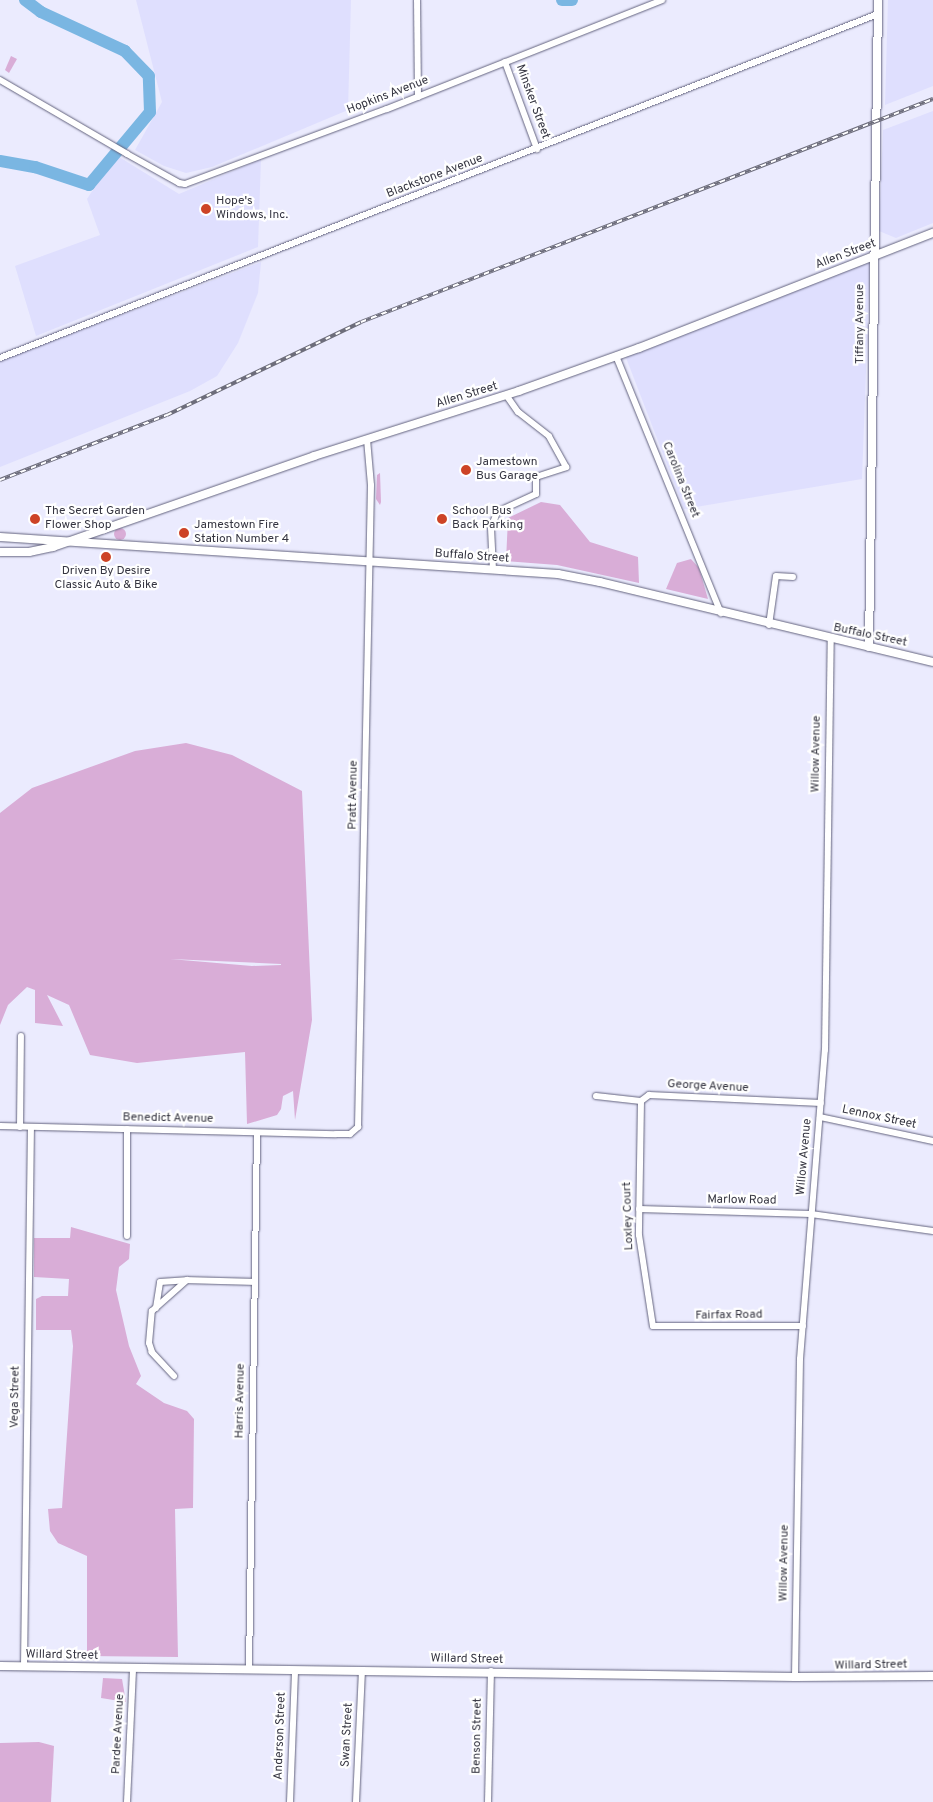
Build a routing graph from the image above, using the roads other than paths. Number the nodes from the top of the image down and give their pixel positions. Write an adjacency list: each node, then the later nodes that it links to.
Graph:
1 (417, 0): 7 (street)
2 (662, 0): 5 (street, Hopkins Avenue)
3 (878, 0): 4 (street, Tiffany Avenue)
4 (878, 14): 8 (street, Blackstone Avenue); 10 (street, Tiffany Avenue)
5 (505, 62): 7 (street, Hopkins Avenue); 8 (street, Minsker Street)
6 (0, 80): 7 (street, Hopkins Avenue)
7 (418, 97)
8 (537, 149): 12 (street, Blackstone Avenue)
9 (933, 233): 10 (street, Allen Street)
10 (872, 256): 11 (street, Allen Street); 26 (street, Tiffany Avenue)
11 (616, 356): 13 (street, Allen Street); 23 (street, Carolina Street)
12 (0, 358)
13 (506, 395): 14 (street, Allen Street); 21 (street)
14 (367, 439): 17 (street, Allen Street); 20 (street, Pratt Avenue)
15 (0, 537): 16 (street, Buffalo Street)
16 (21, 538): 17 (street, Buffalo Street); 19 (street)
17 (69, 541): 19 (street, Allen Street); 20 (street, Buffalo Street)
18 (0, 552): 19 (street, Allen Street)
19 (22, 552)
20 (369, 562): 21 (street, Buffalo Street); 38 (street, Pratt Avenue)
21 (493, 570): 23 (street, Buffalo Street)
22 (793, 576): 24 (street)
23 (721, 613): 24 (street, Buffalo Street)
24 (769, 625): 25 (street, Buffalo Street)
25 (831, 639): 26 (street, Buffalo Street); 31 (street, Willow Avenue)
26 (869, 647): 27 (street, Buffalo Street)
27 (933, 662)
28 (21, 1036): 34 (street)
29 (596, 1096): 30 (street, George Avenue)
30 (641, 1101): 31 (street, George Avenue); 40 (street, Loxley Court)
31 (821, 1103): 32 (street, Willow Avenue)
32 (820, 1117): 39 (street, Lennox Street); 41 (street, Willow Avenue)
33 (0, 1126): 34 (street, Benedict Avenue)
34 (20, 1127): 35 (street, Benedict Avenue)
35 (31, 1127): 36 (street, Benedict Avenue); 51 (street, Vega Street)
36 (126, 1130): 37 (street, Benedict Avenue); 43 (street)
37 (257, 1132): 38 (street, Benedict Avenue); 45 (street, Harris Avenue)
38 (336, 1134)
39 (933, 1141)
40 (638, 1209): 41 (street, Marlow Road); 48 (street, Loxley Court)
41 (811, 1214): 42 (street, Marlow Road); 47 (street, Willow Avenue)
42 (933, 1231)
43 (127, 1236)
44 (187, 1280): 45 (street); 46 (street); 46 (street)
45 (254, 1282): 53 (street, Harris Avenue)
46 (156, 1308): 49 (street)
47 (802, 1326): 48 (street, Fairfax Road); 58 (street, Willow Avenue)
48 (657, 1327)
49 (174, 1376)
50 (0, 1666): 51 (street, Willard Street)
51 (24, 1666): 52 (street, Willard Street)
52 (133, 1668): 53 (street, Willard Street); 59 (street, Pardee Avenue)
53 (249, 1670): 54 (street, Willard Street)
54 (295, 1670): 55 (street, Willard Street); 60 (street, Anderson Street)
55 (362, 1670): 56 (street, Willard Street); 61 (street, Swan Street)
56 (491, 1671): 58 (street, Willard Street); 62 (street, Benson Street)
57 (933, 1676): 58 (street, Willard Street)
58 (795, 1677)
59 (127, 1802)
60 (290, 1802)
61 (356, 1802)
62 (488, 1802)

